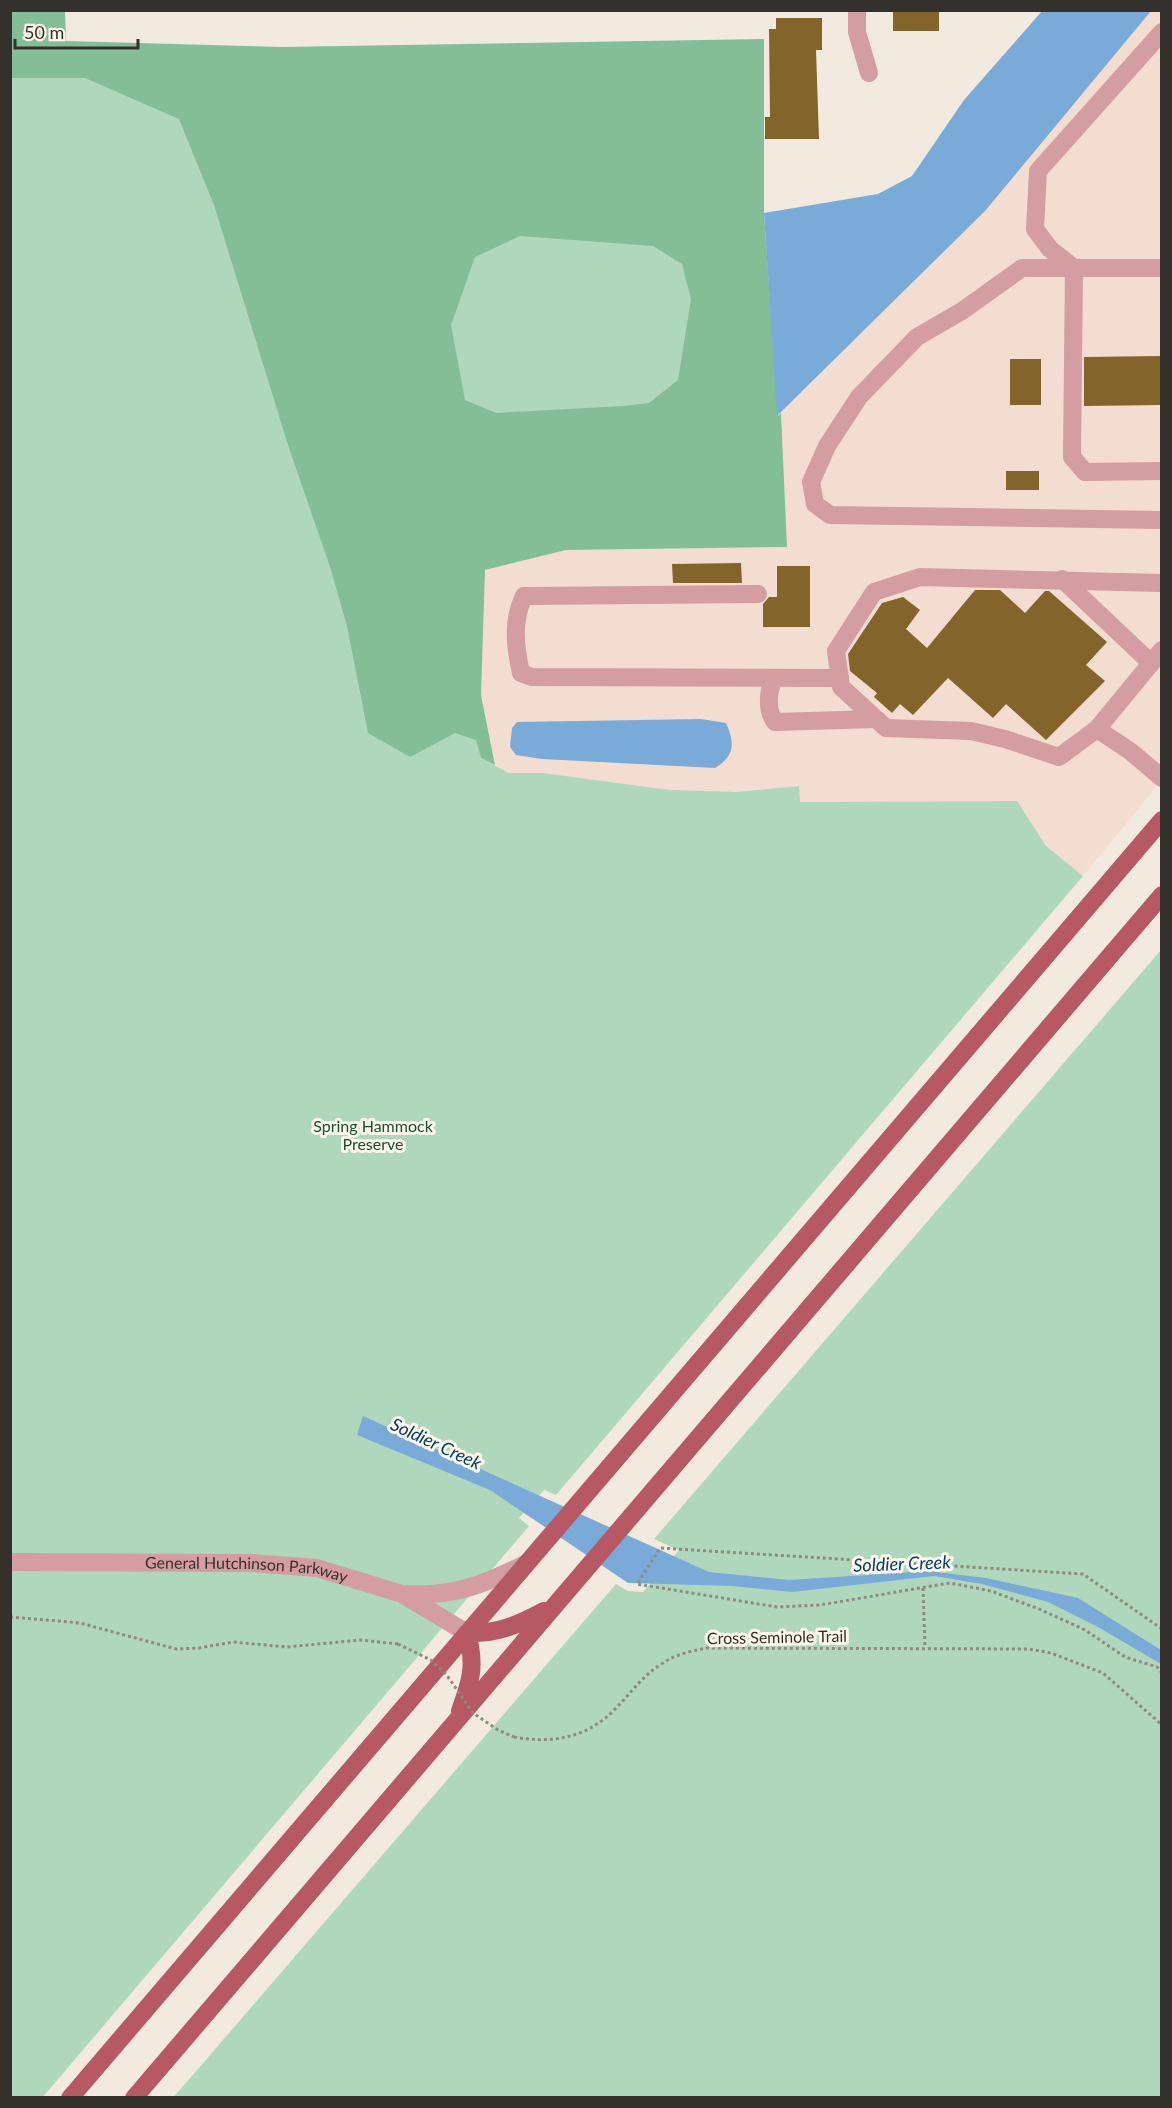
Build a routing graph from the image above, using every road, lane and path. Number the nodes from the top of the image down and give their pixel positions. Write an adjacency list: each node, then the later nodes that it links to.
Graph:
1 (857, 10): 3 (street)
2 (1161, 32): 4 (street)
3 (869, 73)
4 (1074, 268): 5 (street); 6 (street); 7 (street)
5 (1161, 268)
6 (1161, 471)
7 (1161, 520)
8 (1062, 579): 9 (street); 11 (street); 13 (street)
9 (1161, 583)
10 (758, 594): 12 (street)
11 (1156, 656): 15 (street)
12 (774, 678): 13 (street); 14 (street)
13 (840, 678): 14 (street)
14 (876, 719): 15 (street)
15 (1097, 729): 16 (street)
16 (1161, 778)
17 (1161, 820): 20 (main road)
18 (1161, 895): 23 (main road)
19 (10, 1562): 22 (street, General Hutchinson Parkway)
20 (527, 1563): 22 (street); 26 (main road)
21 (923, 1588): 25 (path); 27 (path); 28 (path)
22 (402, 1594): 26 (street, General Hutchinson Parkway)
23 (554, 1607): 26 (main road); 29 (main road)
24 (10, 1617): 27 (path, Cross Seminole Trail, bridge)
25 (1161, 1629)
26 (467, 1633): 29 (main road); 31 (main road)
27 (926, 1647): 30 (path, Cross Seminole Trail)
28 (1161, 1673)
29 (456, 1721): 32 (main road)
30 (1161, 1725)
31 (70, 2097)
32 (134, 2097)

